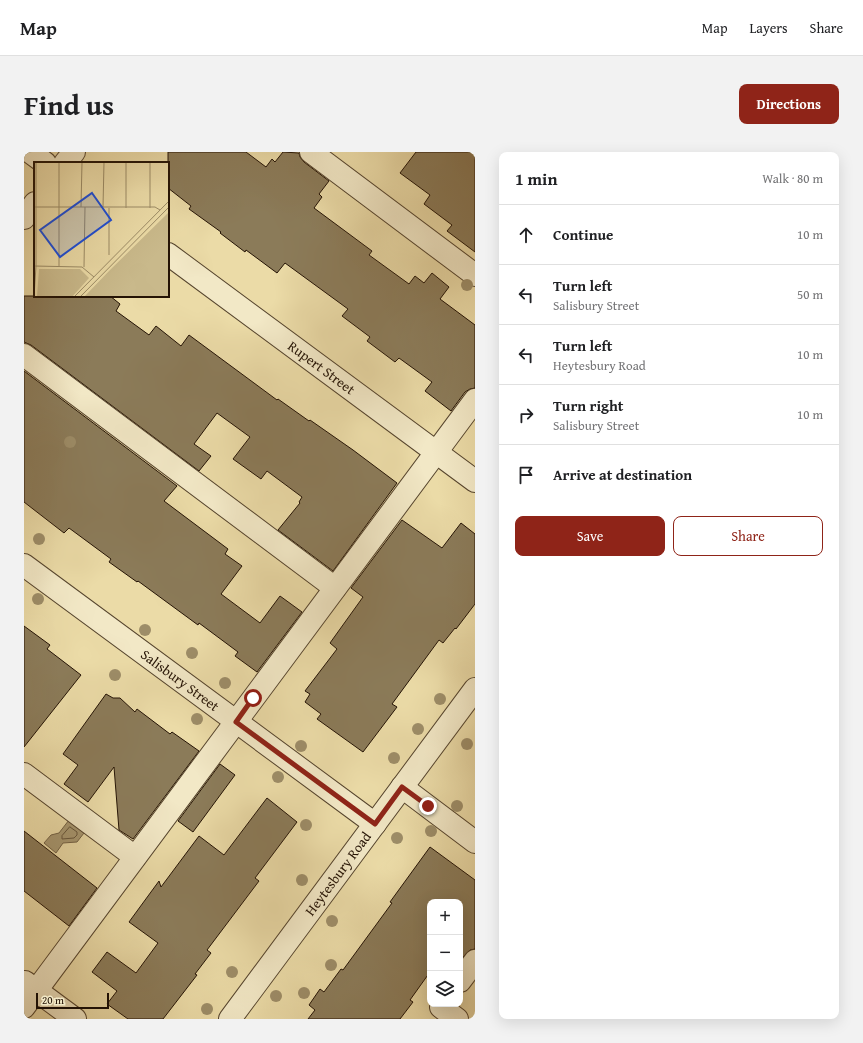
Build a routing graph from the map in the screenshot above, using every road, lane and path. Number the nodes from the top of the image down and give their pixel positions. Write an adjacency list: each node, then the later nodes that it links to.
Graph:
1 (30, 152): 4 (street)
2 (74, 152): 5 (street)
3 (312, 152): 9 (street)
4 (44, 162)
5 (66, 162)
6 (34, 204): 7 (street)
7 (24, 218)
8 (169, 255): 12 (street, Rupert Street)
9 (475, 275)
10 (24, 355): 15 (street)
11 (475, 400): 12 (street)
12 (436, 452): 13 (street, Rupert Street); 15 (street)
13 (475, 481)
14 (24, 566): 17 (street, Salisbury Street)
15 (335, 588): 17 (street)
16 (475, 689): 19 (street, Heytesbury Road)
17 (236, 722): 20 (street, Salisbury Street); 22 (street)
18 (24, 774): 22 (street)
19 (402, 787): 20 (street, Heytesbury Road); 21 (street)
20 (375, 824): 27 (street, Heytesbury Road)
21 (475, 842)
22 (135, 857): 25 (street)
23 (475, 961): 24 (street)
24 (463, 977)
25 (28, 993): 26 (street)
26 (75, 1019)
27 (230, 1019)

